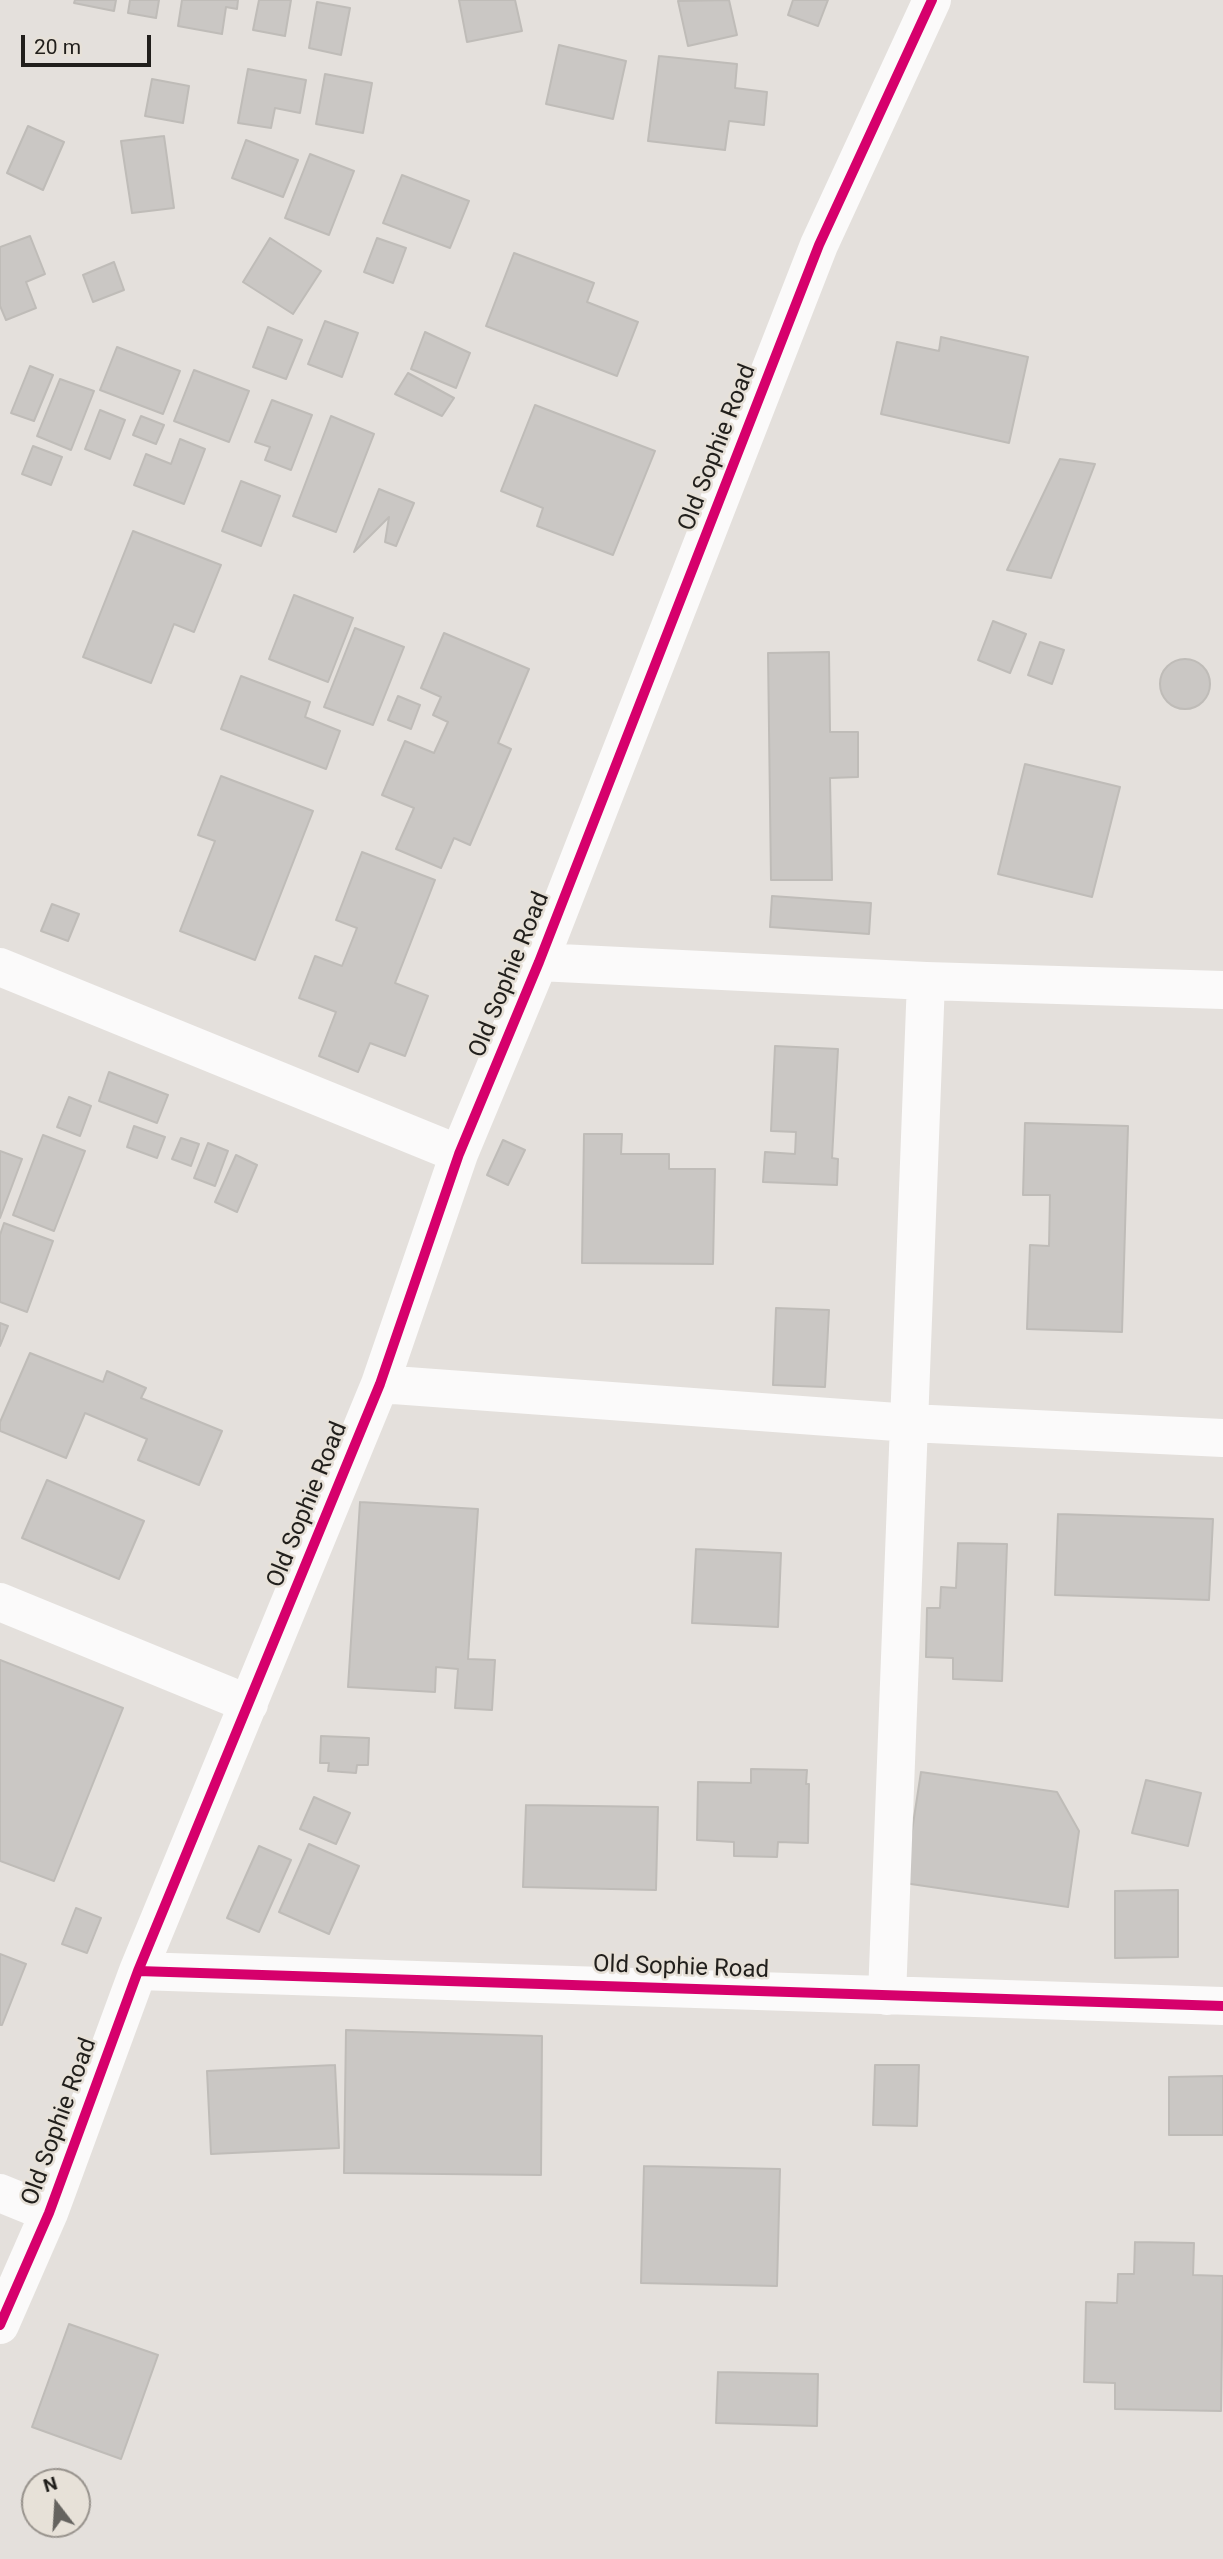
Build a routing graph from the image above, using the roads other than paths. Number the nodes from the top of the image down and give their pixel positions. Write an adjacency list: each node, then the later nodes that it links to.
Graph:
1 (932, 0): 2 (street, Old Sophie Road)
2 (539, 962): 4 (street); 6 (street, Old Sophie Road)
3 (0, 967): 6 (street)
4 (926, 981): 5 (street); 8 (street)
5 (1223, 990)
6 (459, 1153): 7 (street, Old Sophie Road)
7 (380, 1384): 8 (street); 11 (street, Old Sophie Road)
8 (910, 1423): 9 (street); 13 (street)
9 (1223, 1438)
10 (0, 1602): 11 (street)
11 (249, 1704): 12 (street, Old Sophie Road)
12 (138, 1971): 13 (street, Old Sophie Road); 16 (street, Old Sophie Road)
13 (887, 1996): 14 (street, Old Sophie Road)
14 (1223, 2006)
15 (0, 2193): 16 (street)
16 (49, 2213): 17 (street, Old Sophie Road)
17 (0, 2325)

